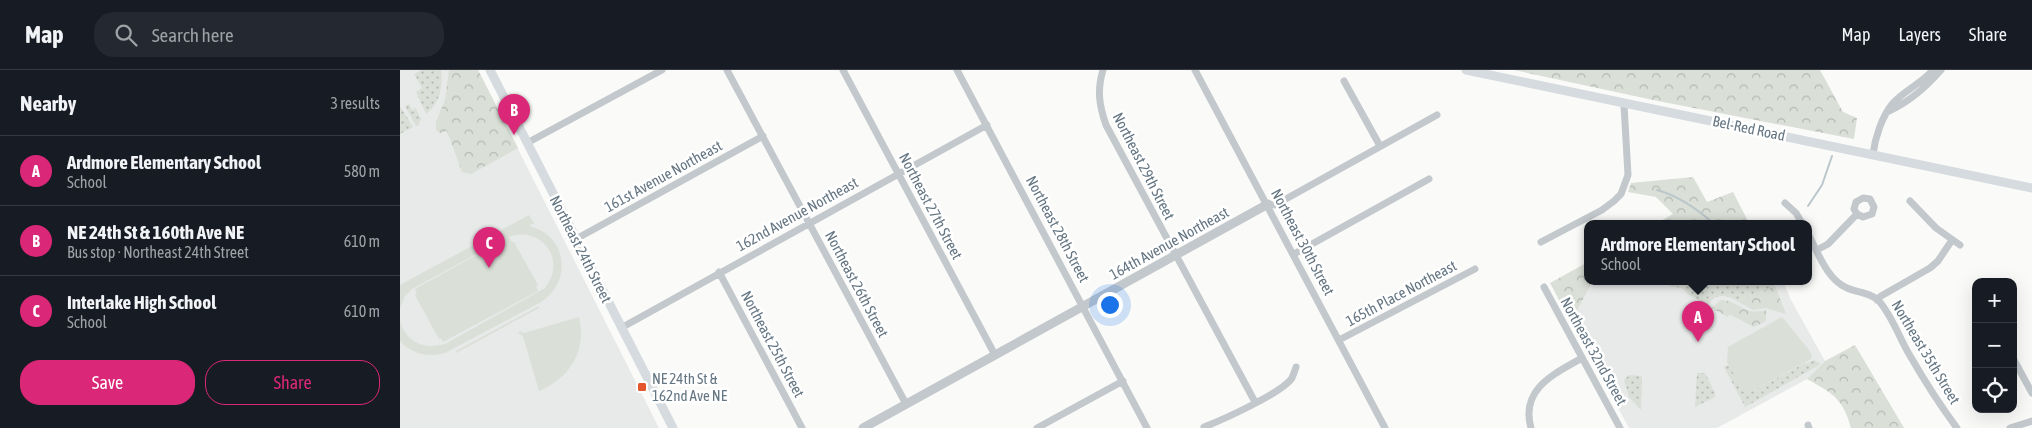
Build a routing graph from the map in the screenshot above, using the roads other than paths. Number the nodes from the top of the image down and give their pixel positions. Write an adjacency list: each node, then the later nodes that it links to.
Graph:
1 (490, 70): 17 (main road, Northeast 24th Street)
2 (662, 70): 17 (street)
3 (727, 70): 16 (street, Northeast 26th Street)
4 (843, 70): 20 (street, Northeast 27th Street)
5 (957, 70): 15 (street, Northeast 28th Street)
6 (1103, 70): 36 (street, Northeast 29th Street)
7 (1195, 70): 25 (street, Northeast 30th Street)
8 (1466, 70): 13 (main road, Bel-Red Road)
9 (1933, 70): 11 (street)
10 (1941, 70): 11 (street)
11 (1929, 80): 19 (street)
12 (1344, 81): 18 (street)
13 (1624, 104): 19 (main road, Bel-Red Road); 32 (street)
14 (1436, 115): 18 (street, 164th Avenue Northeast)
15 (987, 125): 20 (street, 162nd Avenue Northeast); 41 (street, Northeast 28th Street)
16 (763, 136): 28 (street, Northeast 26th Street); 29 (street, 161st Avenue Northeast)
17 (527, 143): 29 (main road, Northeast 24th Street)
18 (1380, 146): 25 (street, 164th Avenue Northeast)
19 (1873, 154): 22 (main road, Bel-Red Road)
20 (898, 174): 28 (street, 162nd Avenue Northeast); 44 (street, Northeast 27th Street)
21 (1429, 179): 35 (street)
22 (2032, 188)
23 (1910, 201): 30 (street)
24 (1785, 203): 27 (street)
25 (1268, 204): 35 (street, Northeast 30th Street); 36 (street, 164th Avenue Northeast)
26 (1857, 214): 34 (street)
27 (1800, 220)
28 (808, 222): 38 (street, 162nd Avenue Northeast); 51 (street, Northeast 26th Street)
29 (576, 239): 42 (main road, Northeast 24th Street)
30 (1952, 240): 33 (street); 40 (street)
31 (1812, 241): 34 (street, Northeast 35th Street)
32 (1541, 242)
33 (1960, 245)
34 (1817, 250): 40 (street, Northeast 35th Street)
35 (1294, 254): 43 (street, Northeast 30th Street)
36 (1176, 255): 41 (street, 164th Avenue Northeast); 50 (street, Northeast 29th Street)
37 (1475, 269): 43 (street, 165th Place Northeast)
38 (719, 272): 42 (street, 162nd Avenue Northeast); 55 (street, Northeast 25th Street)
39 (1544, 287): 45 (street, Northeast 32nd Street)
40 (1877, 300): 62 (street, Northeast 35th Street)
41 (1084, 306): 44 (street, 164th Avenue Northeast); 48 (street, Northeast 28th Street)
42 (621, 328): 54 (main road, Northeast 24th Street)
43 (1340, 340): 59 (street, Northeast 30th Street)
44 (995, 355): 51 (street, 164th Avenue Northeast)
45 (1582, 358): 60 (street); 61 (street, Northeast 32nd Street)
46 (2017, 365): 49 (street)
47 (1296, 368): 50 (street)
48 (1123, 381): 57 (street); 58 (street, Northeast 28th Street)
49 (2032, 393)
50 (1255, 402): 53 (street)
51 (906, 404): 56 (street, 164th Avenue Northeast)
52 (2032, 421): 63 (street)
53 (1204, 427)
54 (673, 428)
55 (802, 428)
56 (863, 428)
57 (1037, 428)
58 (1147, 428)
59 (1385, 428)
60 (1531, 428)
61 (1620, 428)
62 (1957, 428)
63 (2010, 428)

